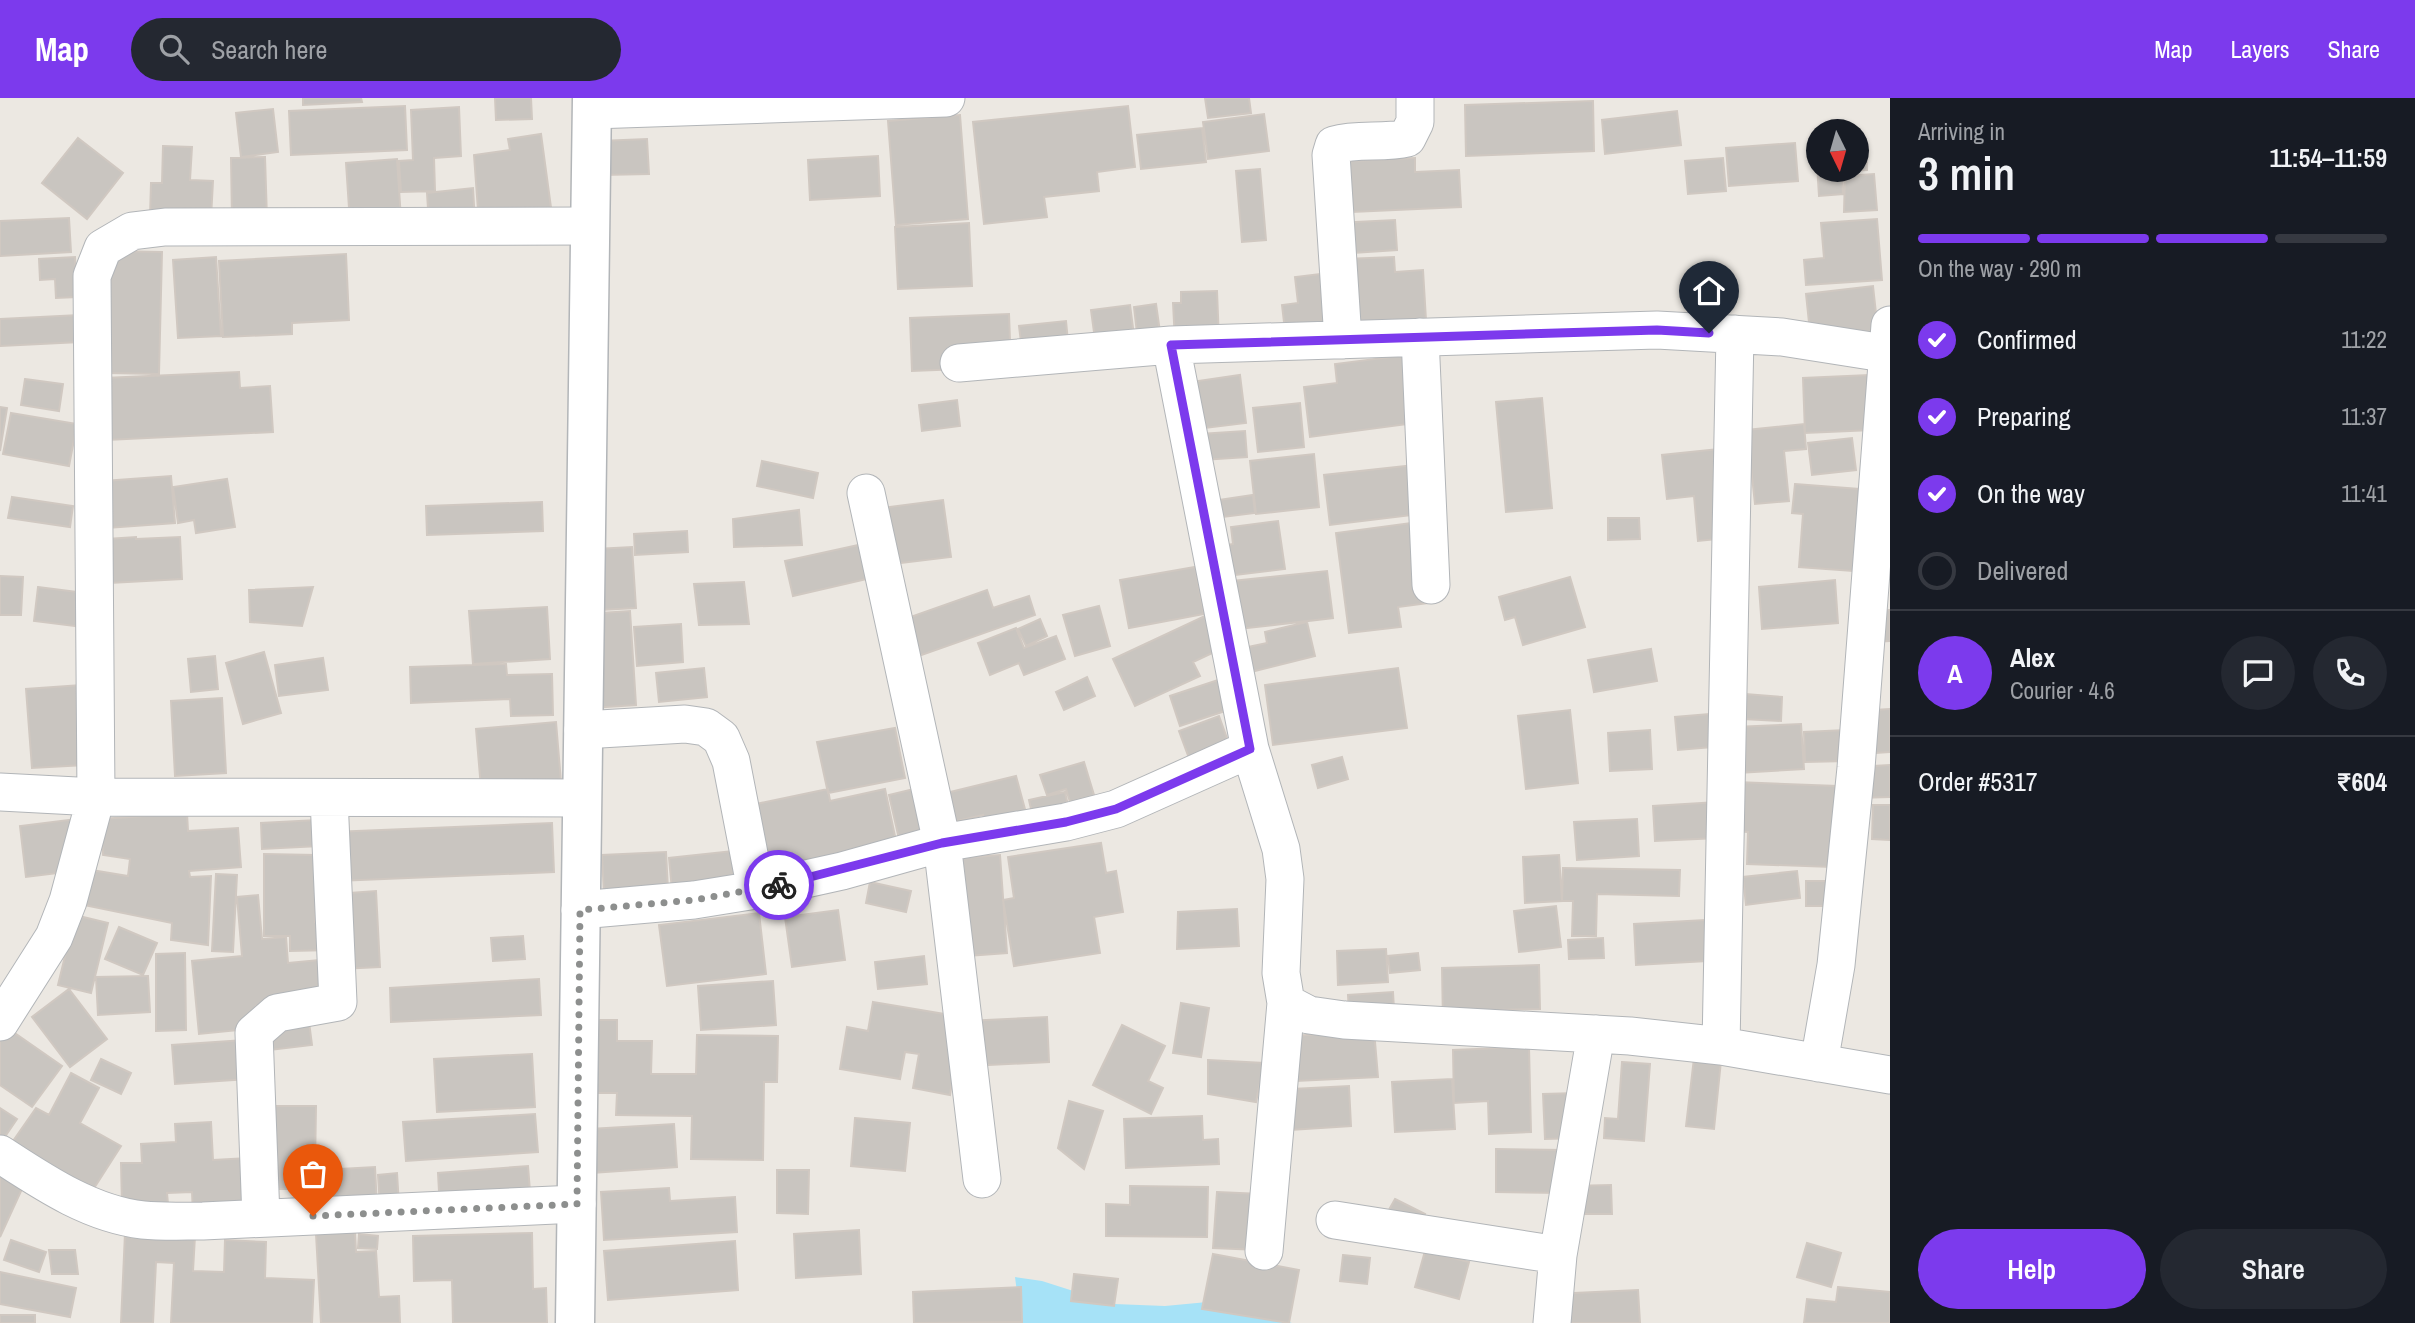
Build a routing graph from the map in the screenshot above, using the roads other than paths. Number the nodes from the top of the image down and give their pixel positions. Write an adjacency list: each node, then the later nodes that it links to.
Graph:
1 (927, 98): 3 (street)
2 (1415, 98): 7 (street)
3 (592, 104): 4 (street)
4 (590, 226): 13 (street); 16 (street)
5 (1735, 334): 6 (street); 8 (street); 25 (street)
6 (1420, 337): 7 (street); 12 (street)
7 (1343, 340): 9 (street)
8 (1889, 344): 26 (street)
9 (1171, 345): 10 (street); 14 (street)
10 (959, 363)
11 (866, 493): 19 (street)
12 (1431, 585)
13 (583, 730): 18 (street); 20 (street)
14 (1250, 749): 19 (street); 22 (street)
15 (0, 792): 16 (street)
16 (96, 797): 17 (street); 23 (street)
17 (329, 798): 18 (street); 31 (street)
18 (582, 798): 21 (street)
19 (942, 843): 20 (street); 29 (street)
20 (756, 890): 21 (street)
21 (580, 910): 30 (street)
22 (1286, 1003): 24 (street); 33 (street)
23 (0, 1021)
24 (1596, 1034): 25 (street); 34 (street)
25 (1720, 1046): 26 (street)
26 (1819, 1063): 27 (street)
27 (1890, 1075)
28 (0, 1154): 31 (street)
29 (982, 1179)
30 (577, 1204): 31 (street); 35 (street)
31 (261, 1218)
32 (1335, 1220): 34 (street)
33 (1264, 1251)
34 (1558, 1255): 36 (street)
35 (575, 1323)
36 (1552, 1323)

